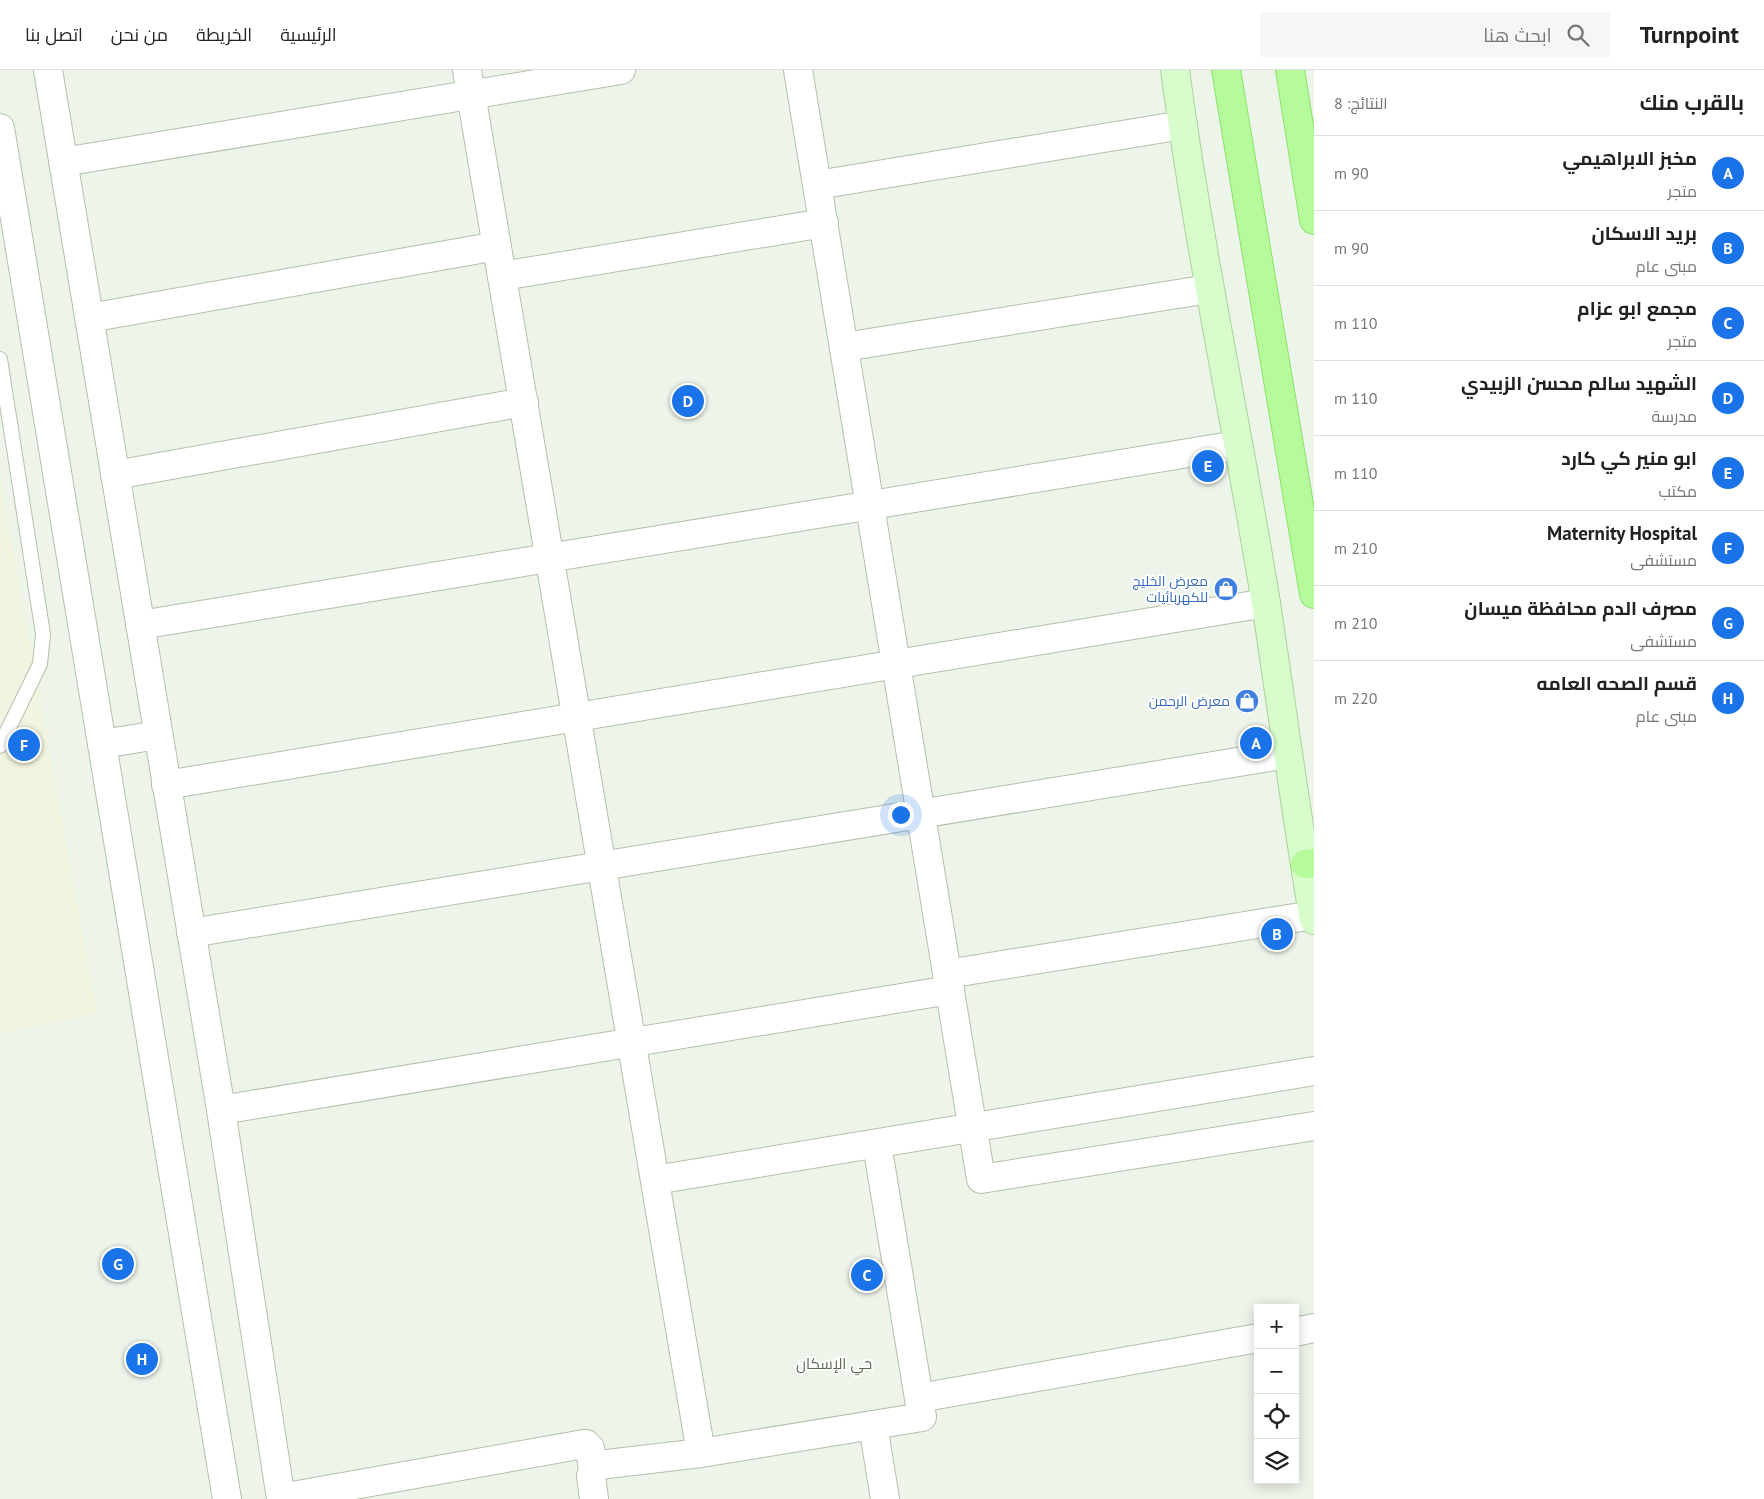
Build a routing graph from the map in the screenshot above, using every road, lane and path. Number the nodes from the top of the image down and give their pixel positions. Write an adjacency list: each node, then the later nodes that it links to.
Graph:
1 (48, 70): 10 (street)
2 (621, 70): 7 (street)
3 (798, 70): 11 (street)
4 (1175, 70): 8 (street)
5 (1226, 70): 27 (main road)
6 (1290, 70): 12 (main road)
7 (469, 82): 10 (street); 14 (street)
8 (1183, 125): 11 (street); 16 (street)
9 (0, 128): 33 (street)
10 (63, 162): 17 (street)
11 (817, 185): 13 (street)
12 (1314, 220)
13 (824, 223): 15 (street); 18 (street)
14 (497, 246): 15 (street); 17 (street)
15 (502, 276): 21 (street)
16 (1209, 289): 18 (street); 23 (street)
17 (89, 318): 24 (street)
18 (844, 347): 25 (street)
19 (0, 359): 20 (lane)
20 (6, 401): 22 (lane); 34 (lane)
21 (524, 402): 24 (street); 26 (street)
22 (0, 414)
23 (1237, 445): 25 (street); 28 (street)
24 (115, 475): 29 (street)
25 (870, 504): 26 (street); 30 (street)
26 (550, 557): 29 (street); 31 (street)
27 (1314, 594)
28 (1266, 603): 30 (street); 35 (street)
29 (140, 625): 32 (street)
30 (896, 665): 31 (street); 37 (street)
31 (577, 717): 36 (street); 39 (street)
32 (158, 735): 33 (street); 36 (street)
33 (102, 744): 57 (street)
34 (0, 746)
35 (1287, 754): 37 (street); 38 (street)
36 (166, 785): 41 (street)
37 (920, 813): 39 (street); 42 (street)
38 (1310, 863): 40 (street)
39 (602, 865): 41 (street); 43 (street)
40 (1314, 917): 42 (street)
41 (191, 933): 45 (street)
42 (948, 982): 43 (street); 47 (street)
43 (632, 1043): 45 (street); 49 (street)
44 (1314, 1071): 47 (street)
45 (221, 1110): 58 (street)
46 (1314, 1126): 47 (street)
47 (972, 1128): 48 (street)
48 (877, 1144): 49 (street); 53 (street)
49 (655, 1180): 55 (street)
50 (1314, 1328): 51 (street)
51 (1299, 1331)
52 (1254, 1339): 53 (street)
53 (919, 1398): 54 (street)
54 (873, 1425): 55 (street); 60 (street)
55 (701, 1453): 56 (street)
56 (593, 1470): 58 (street); 59 (street)
57 (227, 1499)
58 (281, 1499)
59 (594, 1499)
60 (885, 1499)

